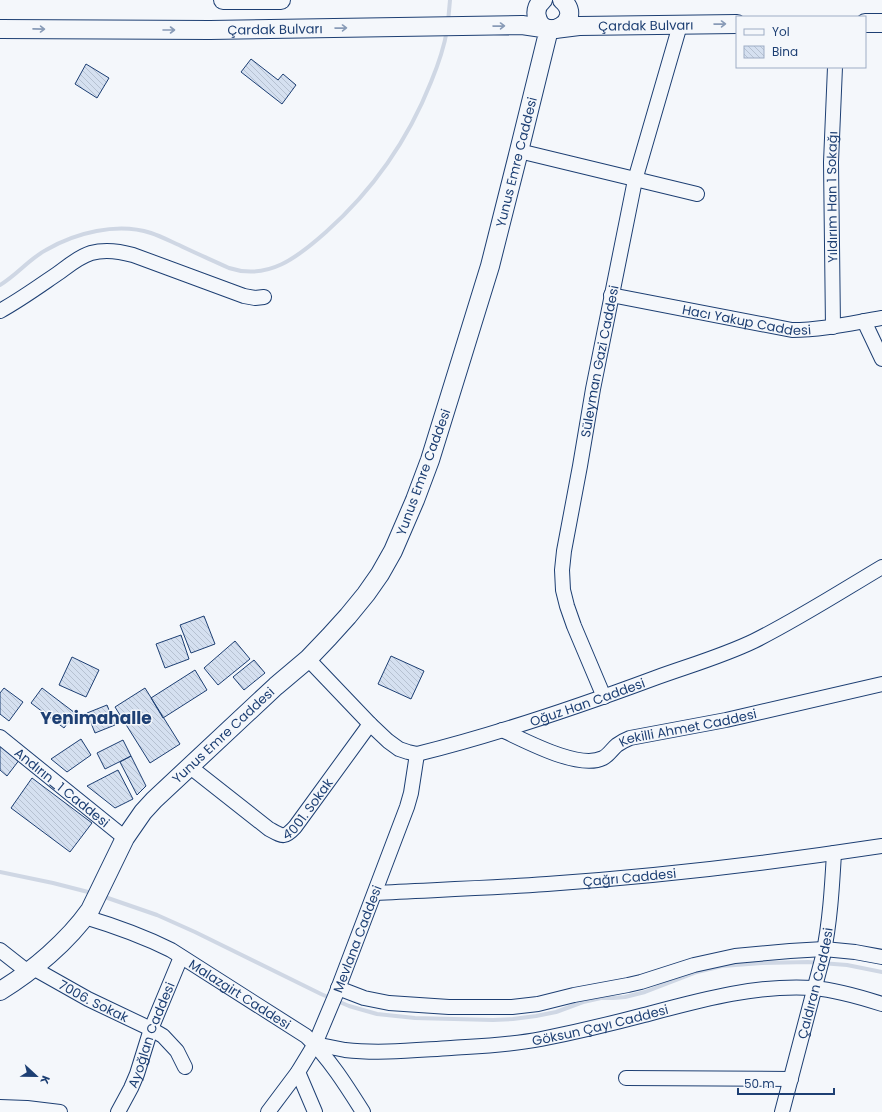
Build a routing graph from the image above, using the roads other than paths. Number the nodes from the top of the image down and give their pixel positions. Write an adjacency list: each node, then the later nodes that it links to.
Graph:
1 (223, 0): 2 (main road)
2 (281, 0)
3 (543, 0): 10 (main road)
4 (562, 0): 10 (main road)
5 (866, 23): 6 (main road)
6 (882, 23)
7 (736, 24): 8 (main road, Çardak Bulvarı, one-way to 7)
8 (680, 25): 10 (main road, Çardak Bulvarı); 13 (street, Süleyman Gazi Caddesi)
9 (0, 29): 10 (main road, Çardak Bulvarı, one-way to 10)
10 (552, 29): 12 (main road, Yunus Emre Caddesi)
11 (835, 68): 20 (street, Yıldırım Han 1 Sokağı)
12 (519, 151): 13 (street); 23 (main road, Yunus Emre Caddesi)
13 (636, 180): 14 (street); 15 (street, Süleyman Gazi Caddesi)
14 (697, 194)
15 (611, 295): 20 (street, Hacı Yakup Caddesi); 25 (street, Süleyman Gazi Caddesi)
16 (264, 297): 17 (street)
17 (0, 311)
18 (882, 318): 19 (street, Hacı Yakup Caddesi)
19 (864, 321): 20 (street, Hacı Yakup Caddesi); 21 (street)
20 (833, 327)
21 (882, 359)
22 (882, 566): 25 (street, Oğuz Han Caddesi)
23 (308, 658): 26 (street); 30 (main road, Yunus Emre Caddesi)
24 (882, 684): 27 (street, Kekilli Ahmet Caddesi)
25 (604, 697): 27 (street, Oğuz Han Caddesi)
26 (370, 724): 29 (street); 30 (street, 4001. Sokak)
27 (502, 730): 29 (street, Oğuz Han Caddesi)
28 (0, 737): 31 (street, Andırın_1 Caddesi)
29 (417, 754): 34 (street, Mevlana Caddesi)
30 (189, 766): 31 (main road, Yunus Emre Caddesi)
31 (125, 838): 35 (main road, Yunus Emre Caddesi)
32 (882, 846): 33 (street, Çağrı Caddesi)
33 (834, 853): 34 (street, Çağrı Caddesi); 37 (street, Çaldıran Caddesi)
34 (374, 893): 43 (street, Mevlana Caddesi)
35 (88, 913): 38 (street, Malazgirt Caddesi); 40 (main road, Yunus Emre Caddesi)
36 (0, 950): 40 (street, 7006. Sokak)
37 (824, 953): 39 (street); 41 (street, Çaldıran Caddesi); 43 (street)
38 (181, 957): 45 (street, Ayoğlan Caddesi); 46 (street, Malazgirt Caddesi)
39 (882, 957)
40 (30, 970): 42 (main road, Yunus Emre Caddesi); 45 (street, 7006. Sokak)
41 (816, 983): 44 (street, Göksun Çayı Caddesi); 46 (street, Göksun Çayı Caddesi); 50 (street, Çaldıran Caddesi)
42 (0, 991)
43 (337, 991): 46 (street, Mevlana Caddesi)
44 (882, 1004)
45 (151, 1028): 47 (street, 7006. Sokak); 53 (street, Ayoğlan Caddesi)
46 (315, 1044): 48 (street, Mevlana Caddesi); 56 (street, Malazgirt Caddesi)
47 (185, 1067)
48 (298, 1072): 54 (street, Mevlana Caddesi); 55 (street)
49 (626, 1078): 50 (street)
50 (791, 1079): 57 (street, Çaldıran Caddesi)
51 (0, 1107): 52 (street)
52 (60, 1112)
53 (118, 1112)
54 (268, 1112)
55 (315, 1112)
56 (363, 1112)
57 (782, 1112)

